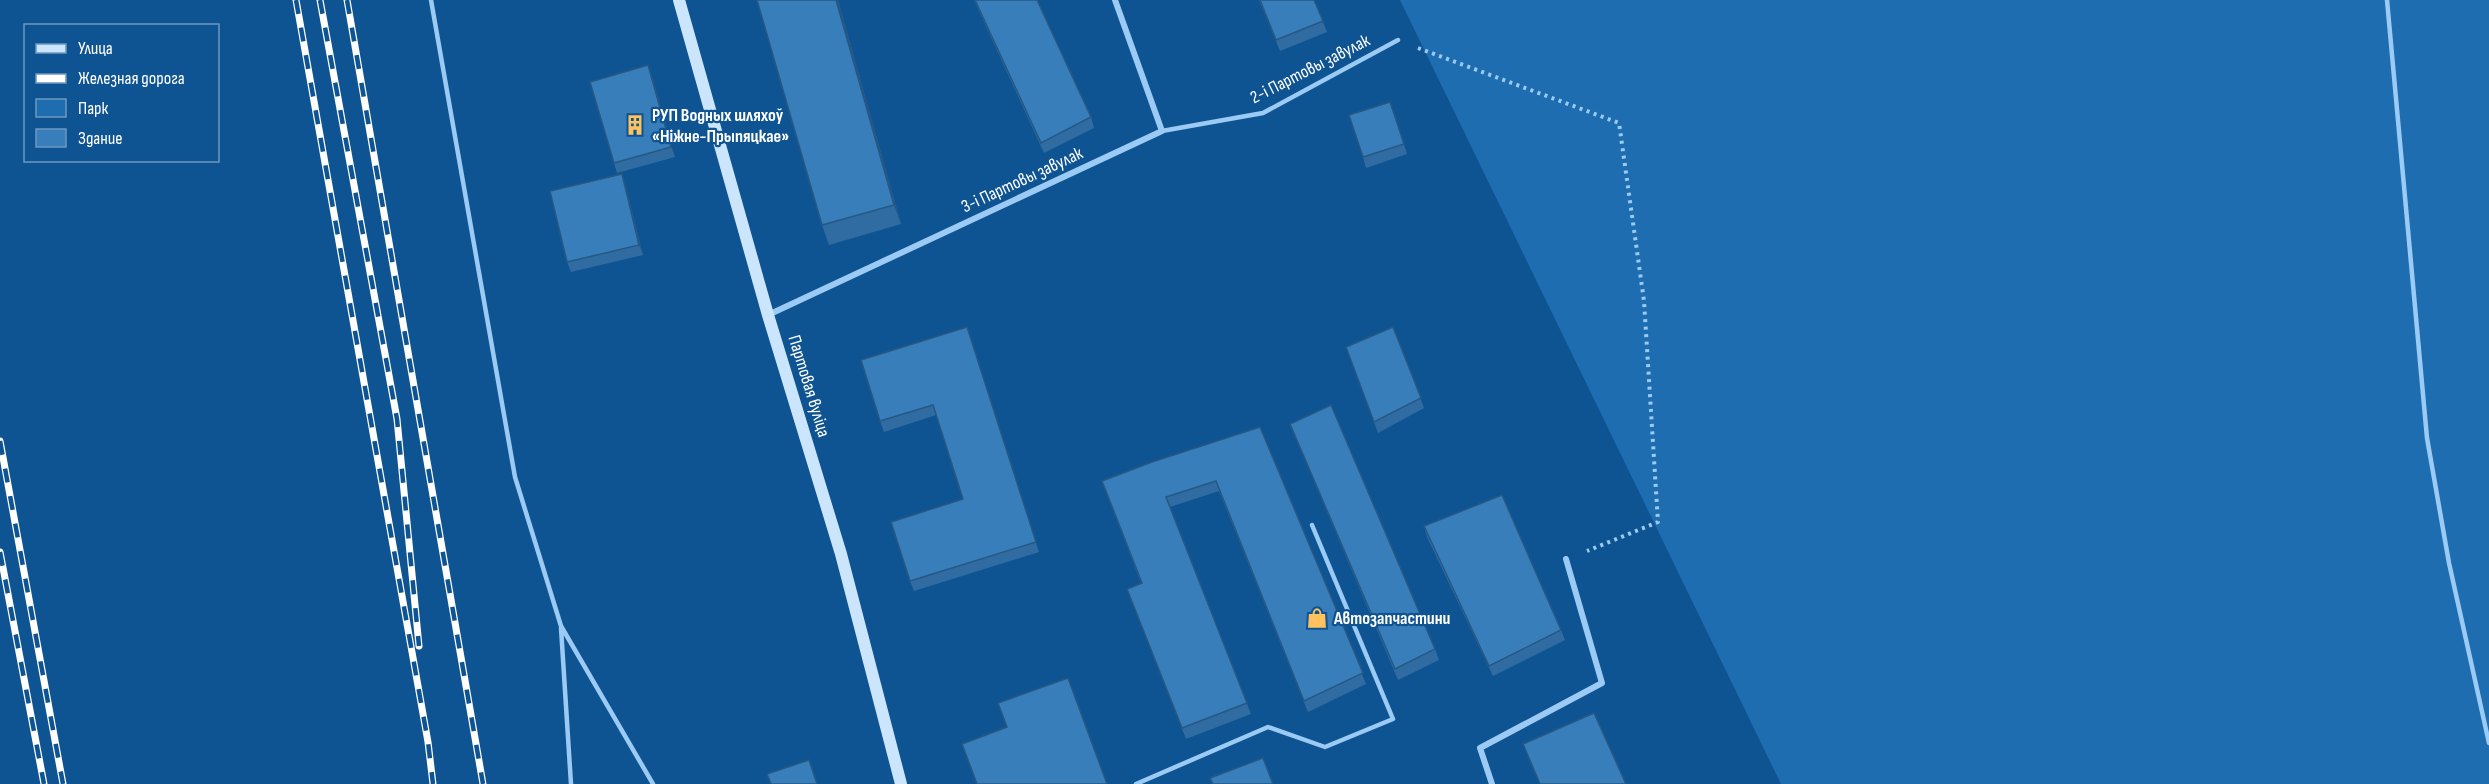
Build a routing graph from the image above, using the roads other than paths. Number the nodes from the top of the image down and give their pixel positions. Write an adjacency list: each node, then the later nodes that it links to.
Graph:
1 (431, 0): 10 (lane)
2 (679, 0): 7 (street, Партовая вуліца)
3 (1115, 0): 6 (street)
4 (2387, 0): 11 (lane)
5 (1398, 40): 6 (lane, 2-і Партовы завулак)
6 (1162, 131): 7 (street, 3-і Партовы завулак)
7 (768, 315): 14 (street, Партовая вуліца)
8 (1312, 525): 15 (lane)
9 (1566, 560): 16 (street)
10 (561, 626): 12 (lane); 13 (lane)
11 (2489, 743)
12 (571, 784)
13 (653, 784)
14 (901, 784)
15 (1136, 784)
16 (1492, 784)

